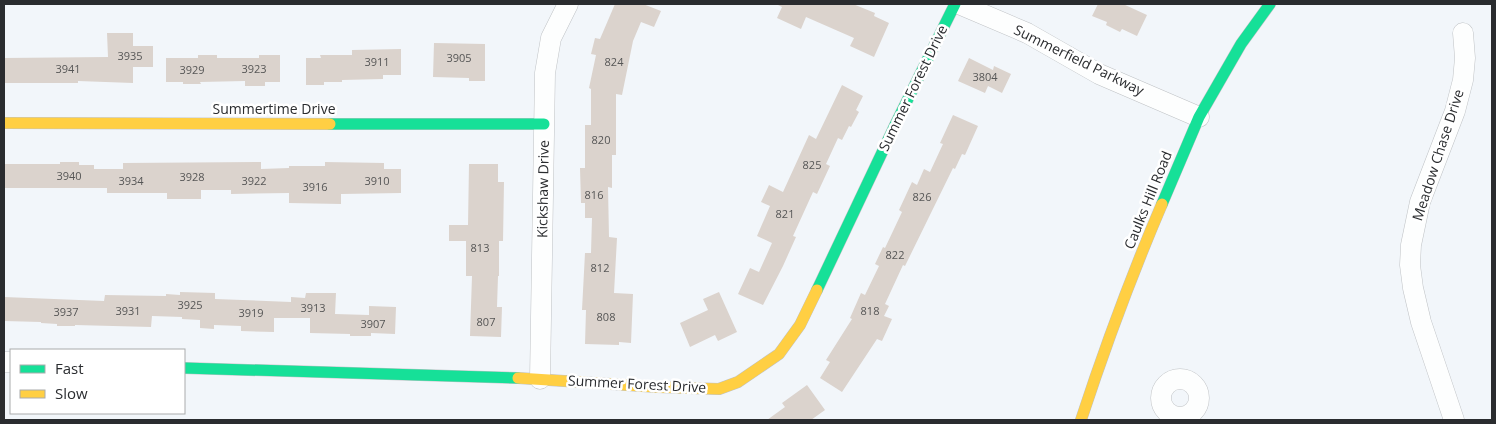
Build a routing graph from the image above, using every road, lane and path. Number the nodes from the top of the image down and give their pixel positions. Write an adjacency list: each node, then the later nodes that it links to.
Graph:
1 (568, 4): 8 (street, Kickshaw Drive)
2 (955, 4): 10 (street, Summer Forest Drive)
3 (959, 4): 6 (street, Summerfield Parkway)
4 (1270, 4): 6 (street, Caulks Hill Road)
5 (1463, 33): 12 (street, Meadow Chase Drive)
6 (1199, 117): 11 (street, Caulks Hill Road)
7 (4, 124): 8 (street, Summertime Drive)
8 (544, 124): 10 (street, Kickshaw Drive)
9 (185, 368): 10 (street, Summer Forest Drive)
10 (540, 379)
11 (1081, 420)
12 (1454, 420)

